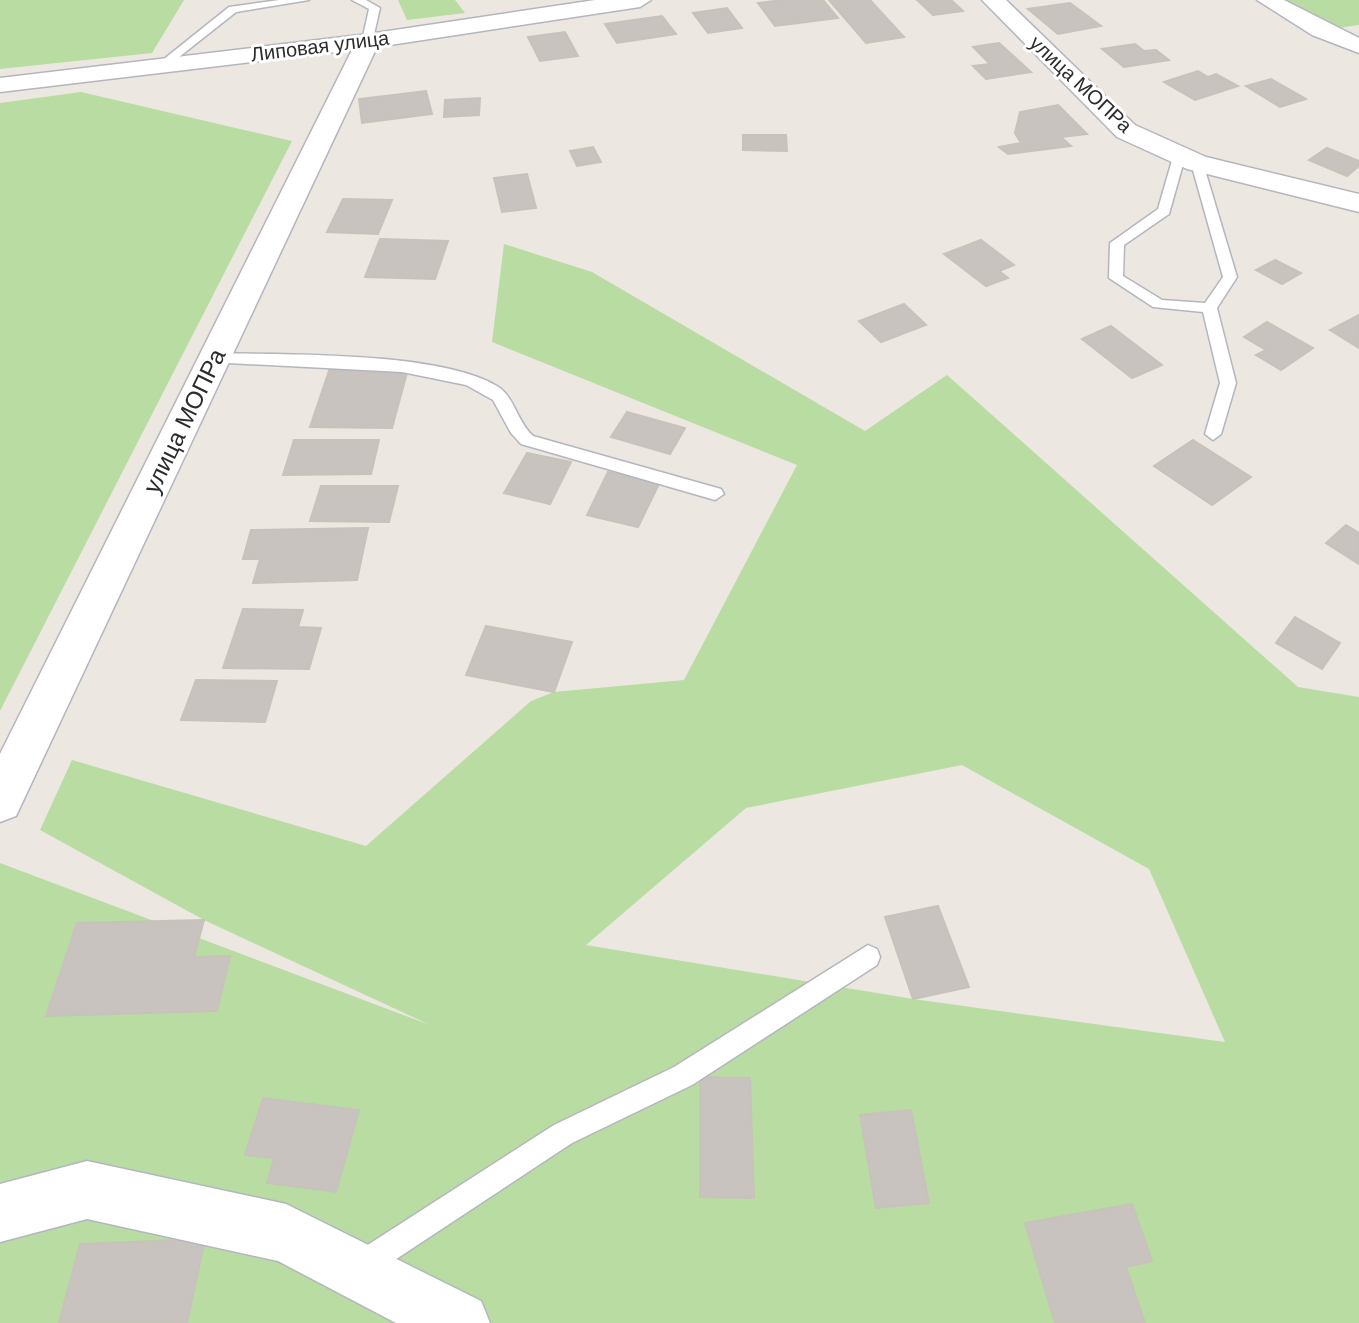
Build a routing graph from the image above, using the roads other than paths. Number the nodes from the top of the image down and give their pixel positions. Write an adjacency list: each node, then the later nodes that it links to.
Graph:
1 (304, 0): 8 (lane)
2 (357, 0): 6 (lane)
3 (640, 0): 6 (street, Липовая улица)
4 (993, 0): 10 (street, улица МОПРа)
5 (1268, 0): 7 (street)
6 (368, 41): 8 (street, Липовая улица); 13 (street, улица МОПРа)
7 (1357, 43)
8 (160, 67): 9 (street, Липовая улица)
9 (0, 85)
10 (1188, 160): 11 (street, улица МОПРа); 12 (lane); 12 (lane)
11 (1359, 203)
12 (1209, 308): 14 (lane)
13 (215, 358): 15 (lane); 16 (street, улица МОПРа)
14 (1213, 434)
15 (715, 494)
16 (0, 801)
17 (868, 957): 19 (lane)
18 (0, 1213): 19 (street)
19 (356, 1269): 20 (street)
20 (459, 1323)

